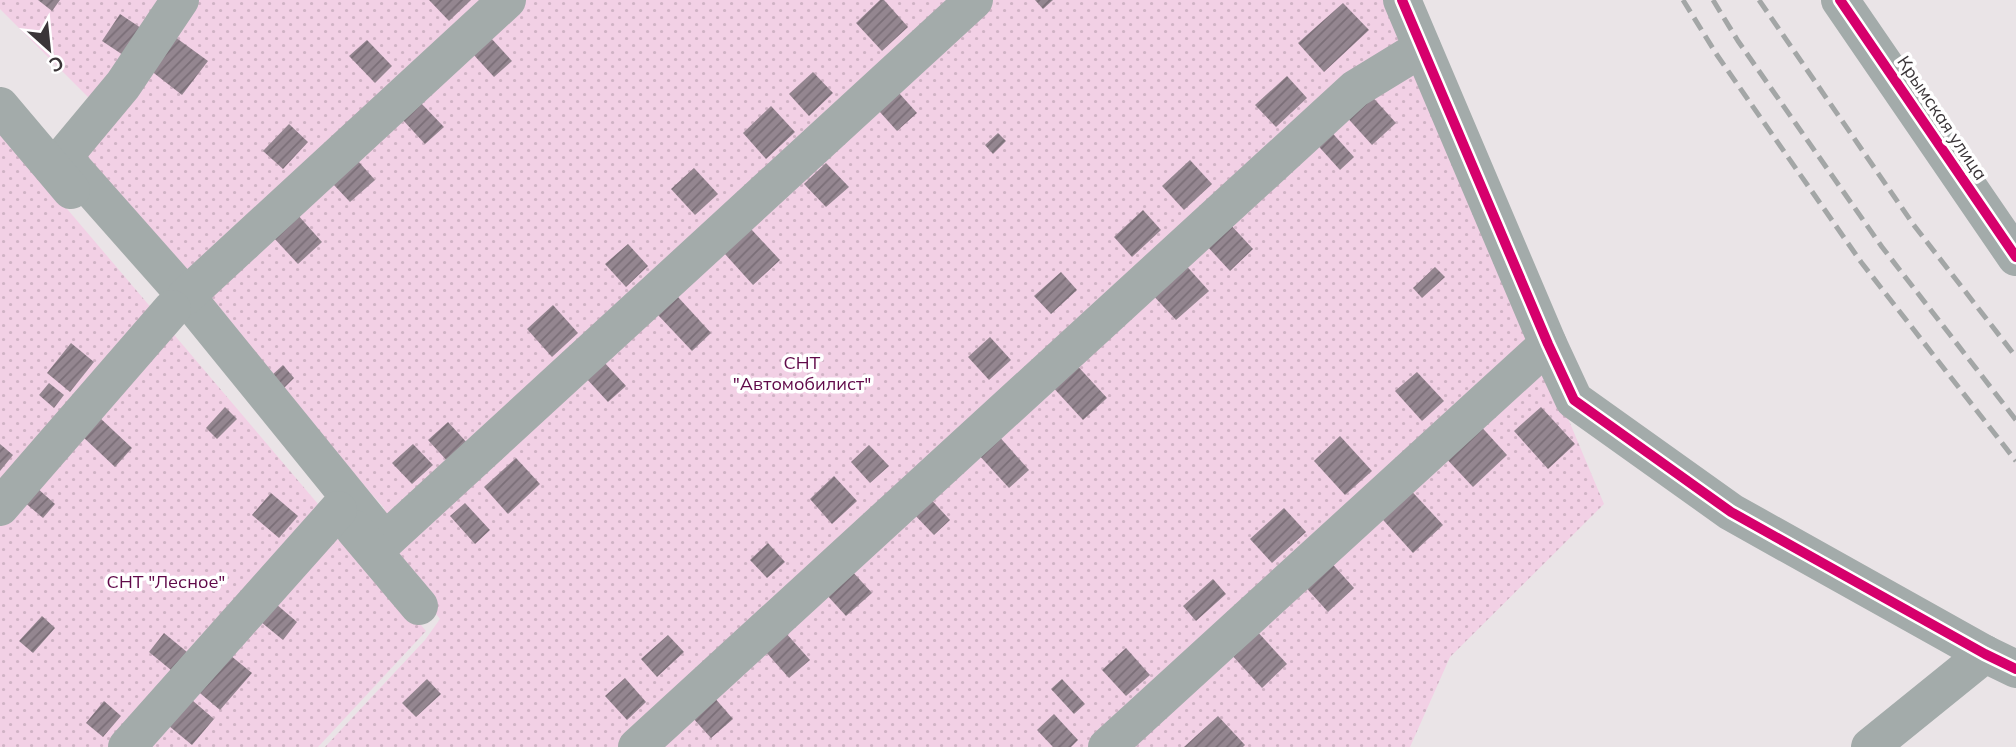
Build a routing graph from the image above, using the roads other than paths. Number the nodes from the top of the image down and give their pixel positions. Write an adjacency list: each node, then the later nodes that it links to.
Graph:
1 (180, 0): 9 (street)
2 (507, 0): 9 (street)
3 (974, 0): 9 (street)
4 (1402, 0): 6 (street)
5 (1840, 0): 8 (street, Крымская улица)
6 (1422, 48): 10 (street); 16 (street)
7 (0, 106): 9 (street)
8 (2016, 257)
9 (179, 303): 11 (street); 12 (street)
10 (1548, 344): 14 (street); 17 (street)
11 (0, 506)
12 (338, 510): 13 (street); 15 (street)
13 (419, 606)
14 (2001, 662): 18 (street)
15 (127, 747)
16 (637, 747)
17 (1107, 747)
18 (1870, 747)

